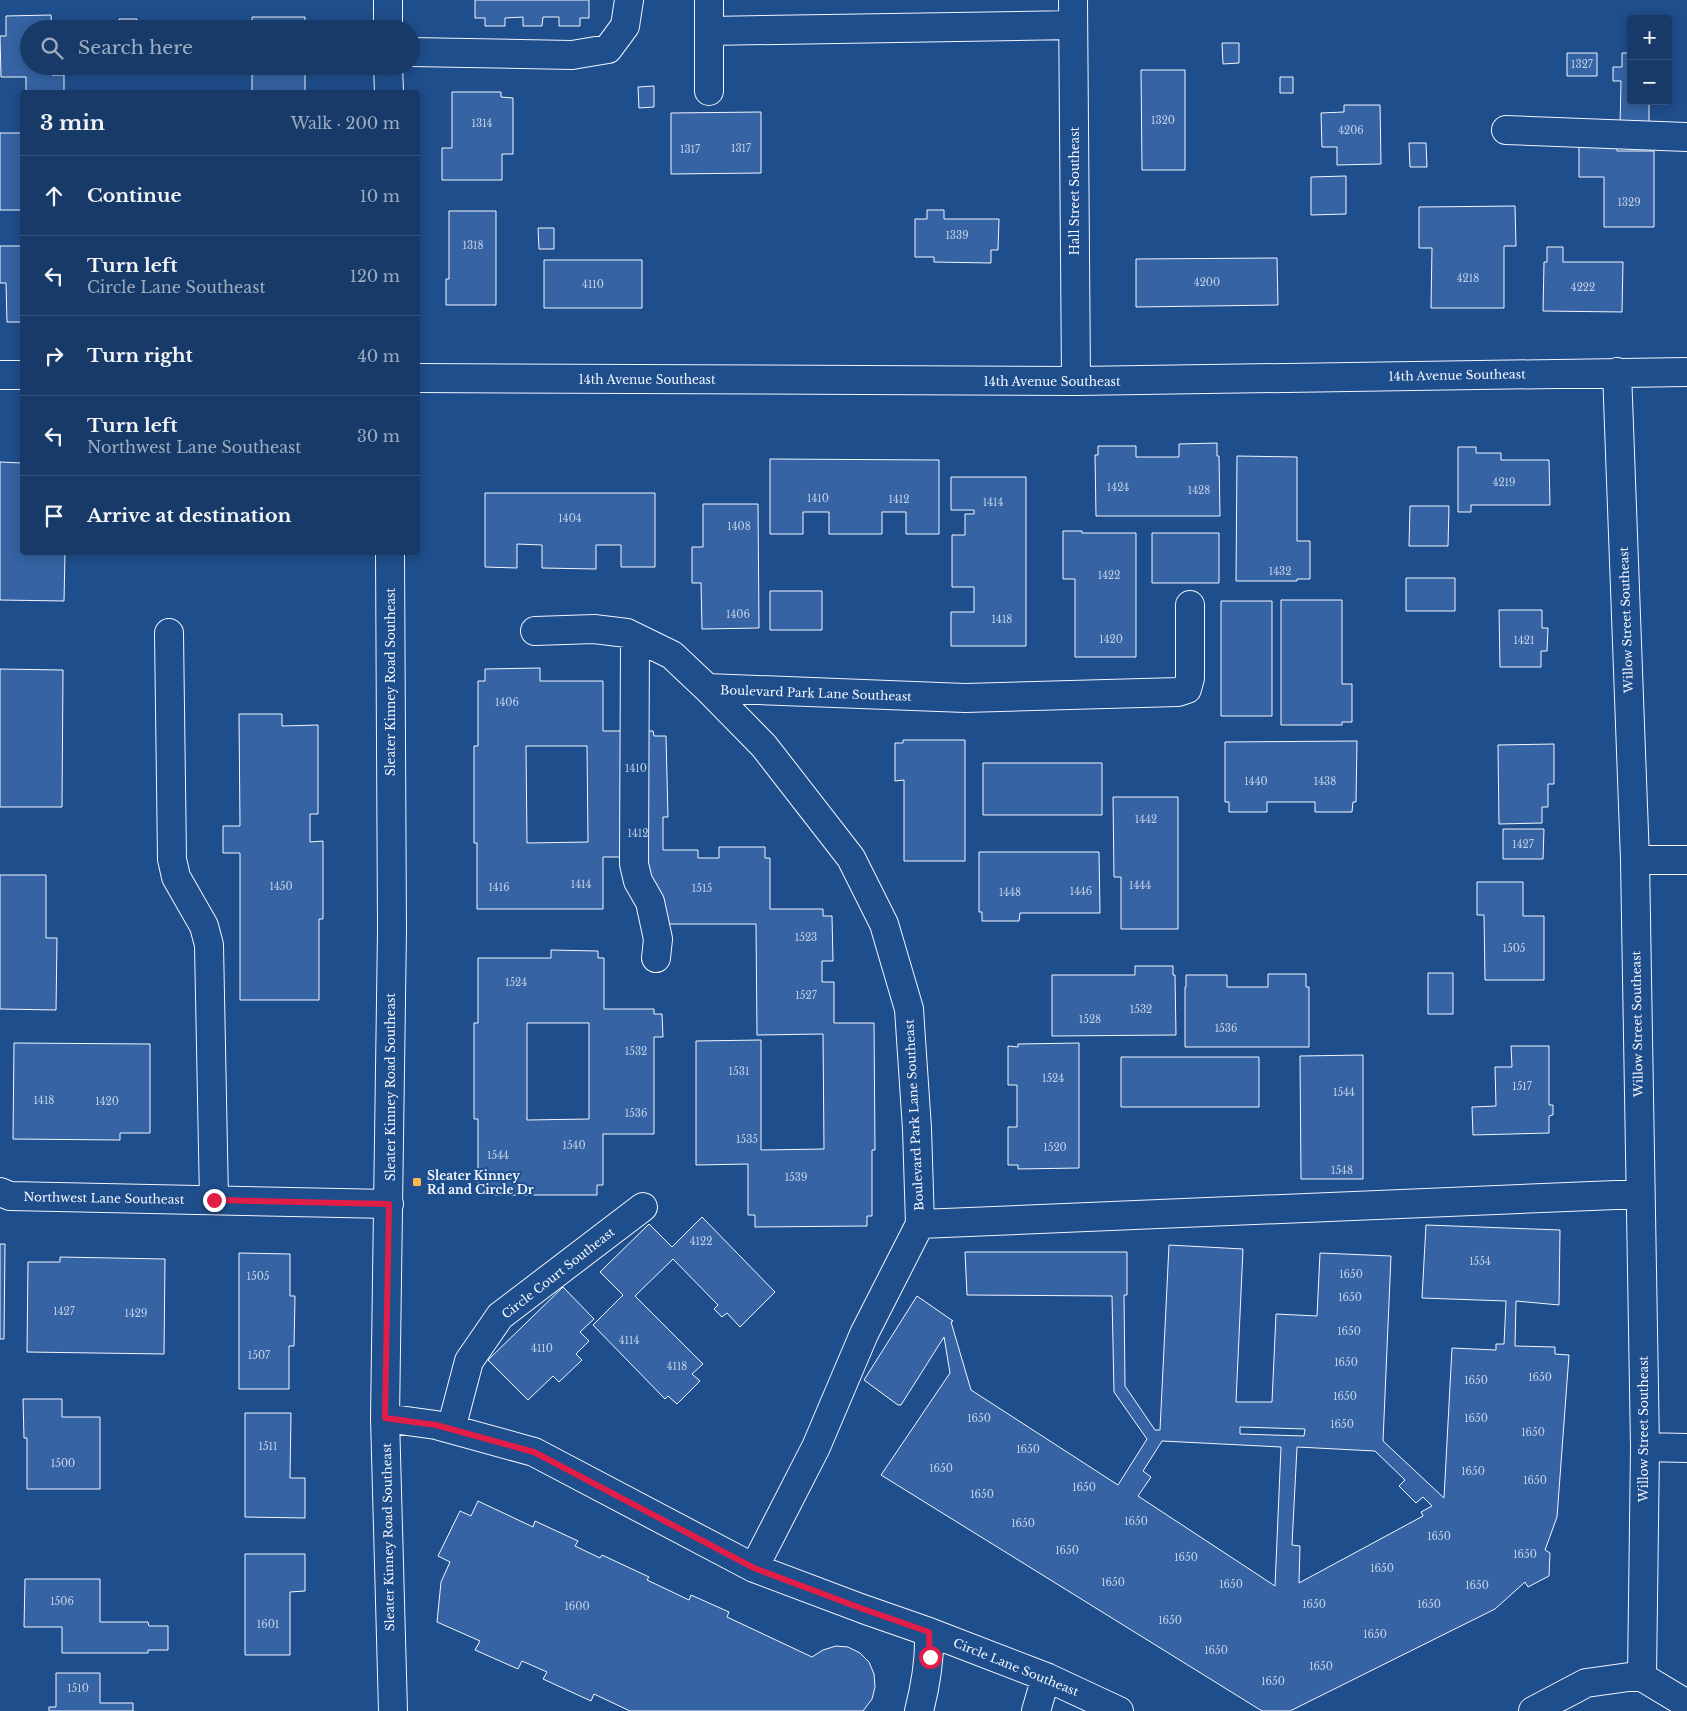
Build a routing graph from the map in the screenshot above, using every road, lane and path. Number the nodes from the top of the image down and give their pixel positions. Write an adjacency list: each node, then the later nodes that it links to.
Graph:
1 (388, 0): 5 (street)
2 (629, 0): 7 (street)
3 (709, 0): 6 (street)
4 (1073, 13): 6 (street); 18 (street, Hall Street Southeast)
5 (388, 20)
6 (709, 31): 10 (street)
7 (420, 52)
8 (388, 75): 9 (street)
9 (389, 90)
10 (709, 90)
11 (1506, 130): 12 (street)
12 (1687, 136)
13 (1617, 372): 14 (street, 14th Avenue Southeast); 18 (street, 14th Avenue Southeast); 25 (street, Willow Street Southeast)
14 (1687, 372)
15 (0, 375): 16 (street)
16 (20, 375)
17 (420, 378): 18 (street, 14th Avenue Southeast)
18 (1076, 382)
19 (390, 555): 31 (street, Sleater Kinney Road Southeast)
20 (1190, 605): 24 (street, Boulevard Park Lane Southeast)
21 (535, 631): 23 (street)
22 (169, 633): 30 (street)
23 (635, 637): 24 (street); 27 (street)
24 (707, 688): 33 (street, Boulevard Park Lane Southeast)
25 (1635, 860): 26 (street); 29 (street, Willow Street Southeast)
26 (1687, 860)
27 (656, 958)
28 (0, 1192): 30 (street, Northwest Lane Southeast)
29 (1640, 1194): 33 (street); 36 (street, Willow Street Southeast)
30 (214, 1200): 31 (street, Northwest Lane Southeast)
31 (389, 1204): 34 (street, Sleater Kinney Road Southeast)
32 (643, 1207): 35 (street, Circle Court Southeast)
33 (920, 1224): 38 (street, Boulevard Park Lane Southeast)
34 (385, 1418): 35 (street, Circle Lane Southeast); 43 (street, Sleater Kinney Road Southeast)
35 (451, 1429): 38 (street, Circle Lane Southeast)
36 (1645, 1447): 37 (street); 41 (street, Willow Street Southeast)
37 (1687, 1448)
38 (754, 1568): 39 (street, Circle Lane Southeast)
39 (929, 1632): 40 (street, Circle Lane Southeast); 44 (street)
40 (1046, 1677): 45 (street); 46 (street, Circle Lane Southeast)
41 (1642, 1677): 42 (street); 47 (street)
42 (1687, 1704)
43 (393, 1711)
44 (919, 1711)
45 (1036, 1711)
46 (1119, 1711)
47 (1533, 1711)

